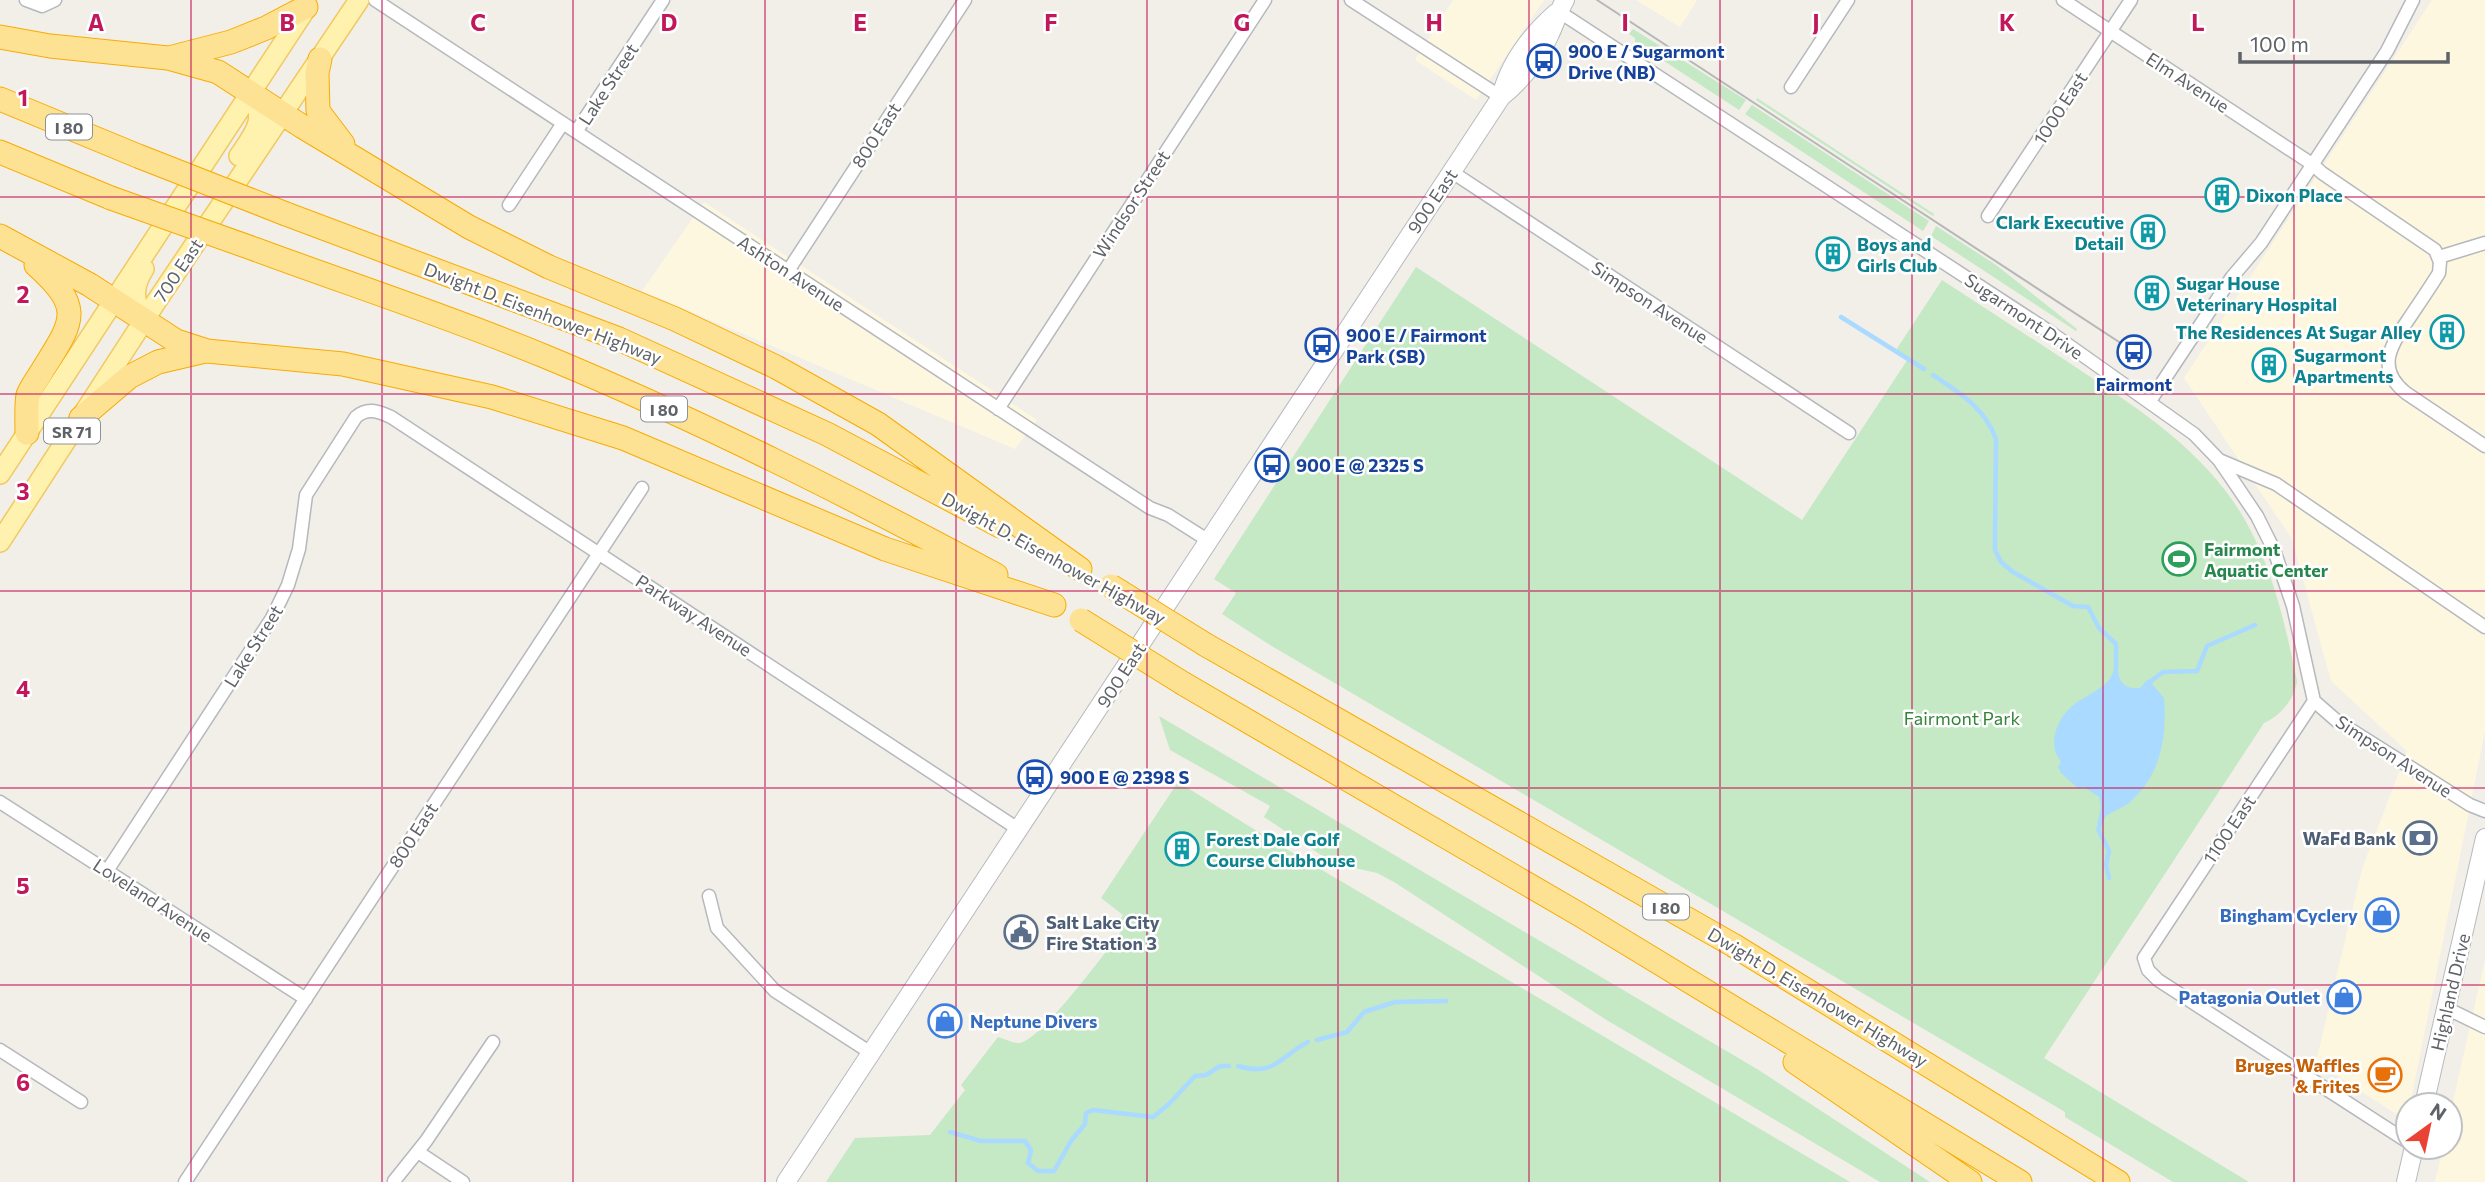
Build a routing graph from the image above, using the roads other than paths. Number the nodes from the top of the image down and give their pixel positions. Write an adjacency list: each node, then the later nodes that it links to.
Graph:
1 (26, 0): 12 (street)
2 (359, 0): 18 (main road, 700 East / SR 71)
3 (375, 0): 25 (street, Ashton Avenue)
4 (663, 0): 26 (street, Lake Street)
5 (965, 0): 36 (street, 800 East)
6 (1265, 0): 41 (street, Windsor Street)
7 (1351, 0): 21 (street)
8 (1848, 0): 19 (street)
9 (2063, 0): 15 (street, Elm Avenue)
10 (2131, 0): 15 (street, 1000 East)
11 (2413, 0): 29 (street)
12 (52, 2)
13 (309, 4): 17 (highway); 20 (main road, 700 East / SR 71)
14 (1562, 5): 21 (street, 900 East); 40 (street, Sugarmont Drive)
15 (2110, 31): 29 (street, Elm Avenue); 32 (street, 1000 East)
16 (0, 37): 17 (highway)
17 (168, 58): 20 (highway)
18 (320, 59): 23 (main road, 700 East / SR 71); 28 (highway)
19 (1791, 88)
20 (250, 92): 23 (highway); 24 (main road, 700 East / SR 71); 38 (main road)
21 (1500, 97): 30 (street, 900 East)
22 (0, 99): 53 (highway, Dwight D. Eisenhower Highway / I 80, bridge)
23 (283, 114): 28 (highway); 38 (main road, 700 East / SR 71)
24 (233, 119): 37 (main road, 700 East / SR 71); 38 (main road)
25 (563, 123): 26 (street, Ashton Avenue); 31 (street, Lake Street)
26 (576, 132): 36 (street, Ashton Avenue)
27 (0, 152): 54 (highway, I 80, bridge)
28 (357, 158): 53 (highway)
29 (2312, 164): 35 (street, Elm Avenue); 40 (street)
30 (1452, 172): 45 (street, Simpson Avenue); 50 (street, 900 East)
31 (509, 205)
32 (1989, 216)
33 (9, 240): 37 (highway); 44 (highway)
34 (2485, 243): 35 (street)
35 (2439, 257): 46 (street)
36 (788, 271): 41 (street, Ashton Avenue)
37 (114, 300): 38 (highway); 44 (main road, 700 East / SR 71)
38 (149, 313): 39 (highway); 43 (main road, 700 East / SR 71)
39 (207, 351): 43 (highway); 54 (highway)
40 (2150, 401): 47 (street, Sugarmont Drive)
41 (998, 408): 50 (street, Ashton Avenue)
42 (366, 411): 52 (street, Parkway Avenue); 61 (street, Lake Street)
43 (81, 418): 51 (main road, 700 East / SR 71)
44 (27, 433): 48 (main road, 700 East / SR 71)
45 (1849, 433)
46 (2485, 446)
47 (2219, 460): 55 (street, Sugarmont Drive); 56 (street)
48 (0, 474)
49 (642, 488): 52 (street, 800 East)
50 (1209, 541): 59 (street, 900 East)
51 (0, 542)
52 (599, 553): 59 (street, Parkway Avenue); 64 (street, 800 East)
53 (1080, 569): 81 (highway, Dwight D. Eisenhower Highway / I 80, bridge)
54 (1054, 606): 63 (highway, I 80, bridge)
55 (2485, 627)
56 (2315, 701): 58 (street, Simpson Avenue); 72 (street, 1100 East)
57 (0, 802): 61 (street, Loveland Avenue)
58 (2485, 811)
59 (1018, 829): 69 (street, 900 East)
60 (2485, 838): 65 (street, Highland Drive)
61 (107, 870): 64 (street, Loveland Avenue)
62 (709, 896): 69 (street)
63 (1582, 916): 79 (highway); 80 (highway, I 80)
64 (306, 999): 76 (street, 800 East)
65 (2446, 1008): 66 (street); 70 (street, Highland Drive)
66 (2485, 1027)
67 (493, 1041): 73 (street)
68 (0, 1050): 71 (street)
69 (871, 1053): 78 (street, 900 East)
70 (2427, 1091)
71 (81, 1102)
72 (2394, 1133)
73 (418, 1152): 75 (street); 77 (street)
74 (2411, 1161): 82 (street)
75 (394, 1181)
76 (185, 1182)
77 (463, 1182)
78 (786, 1182)
79 (1970, 1182)
80 (2020, 1182)
81 (2118, 1182)
82 (2406, 1182)

